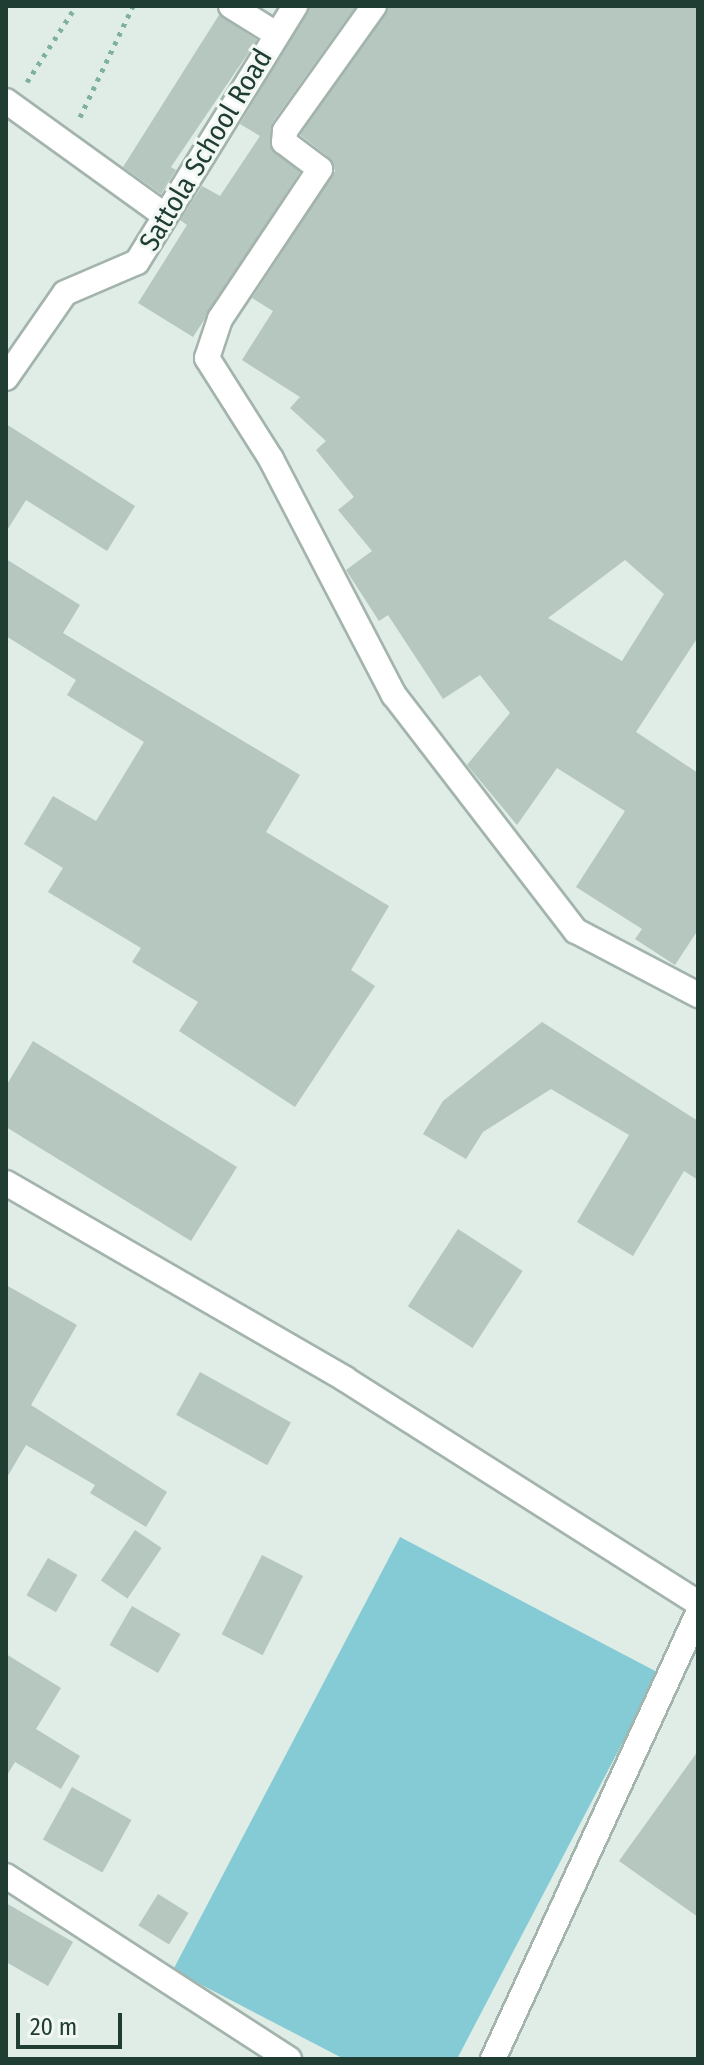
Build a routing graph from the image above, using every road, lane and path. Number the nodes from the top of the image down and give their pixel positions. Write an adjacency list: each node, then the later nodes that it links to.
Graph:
1 (76, 6): 7 (path)
2 (133, 6): 8 (path)
3 (231, 6): 6 (street)
4 (295, 6): 6 (street, Sattola School Road)
5 (374, 6): 11 (street)
6 (276, 34): 9 (street, Sattola School Road)
7 (9, 104): 8 (street)
8 (66, 147): 9 (street)
9 (164, 215): 10 (street, Sattola School Road)
10 (6, 378)
11 (698, 995)
12 (6, 1183): 13 (street)
13 (698, 1603)
14 (698, 1613): 17 (street)
15 (6, 1876): 16 (street)
16 (289, 2059)
17 (493, 2059)

